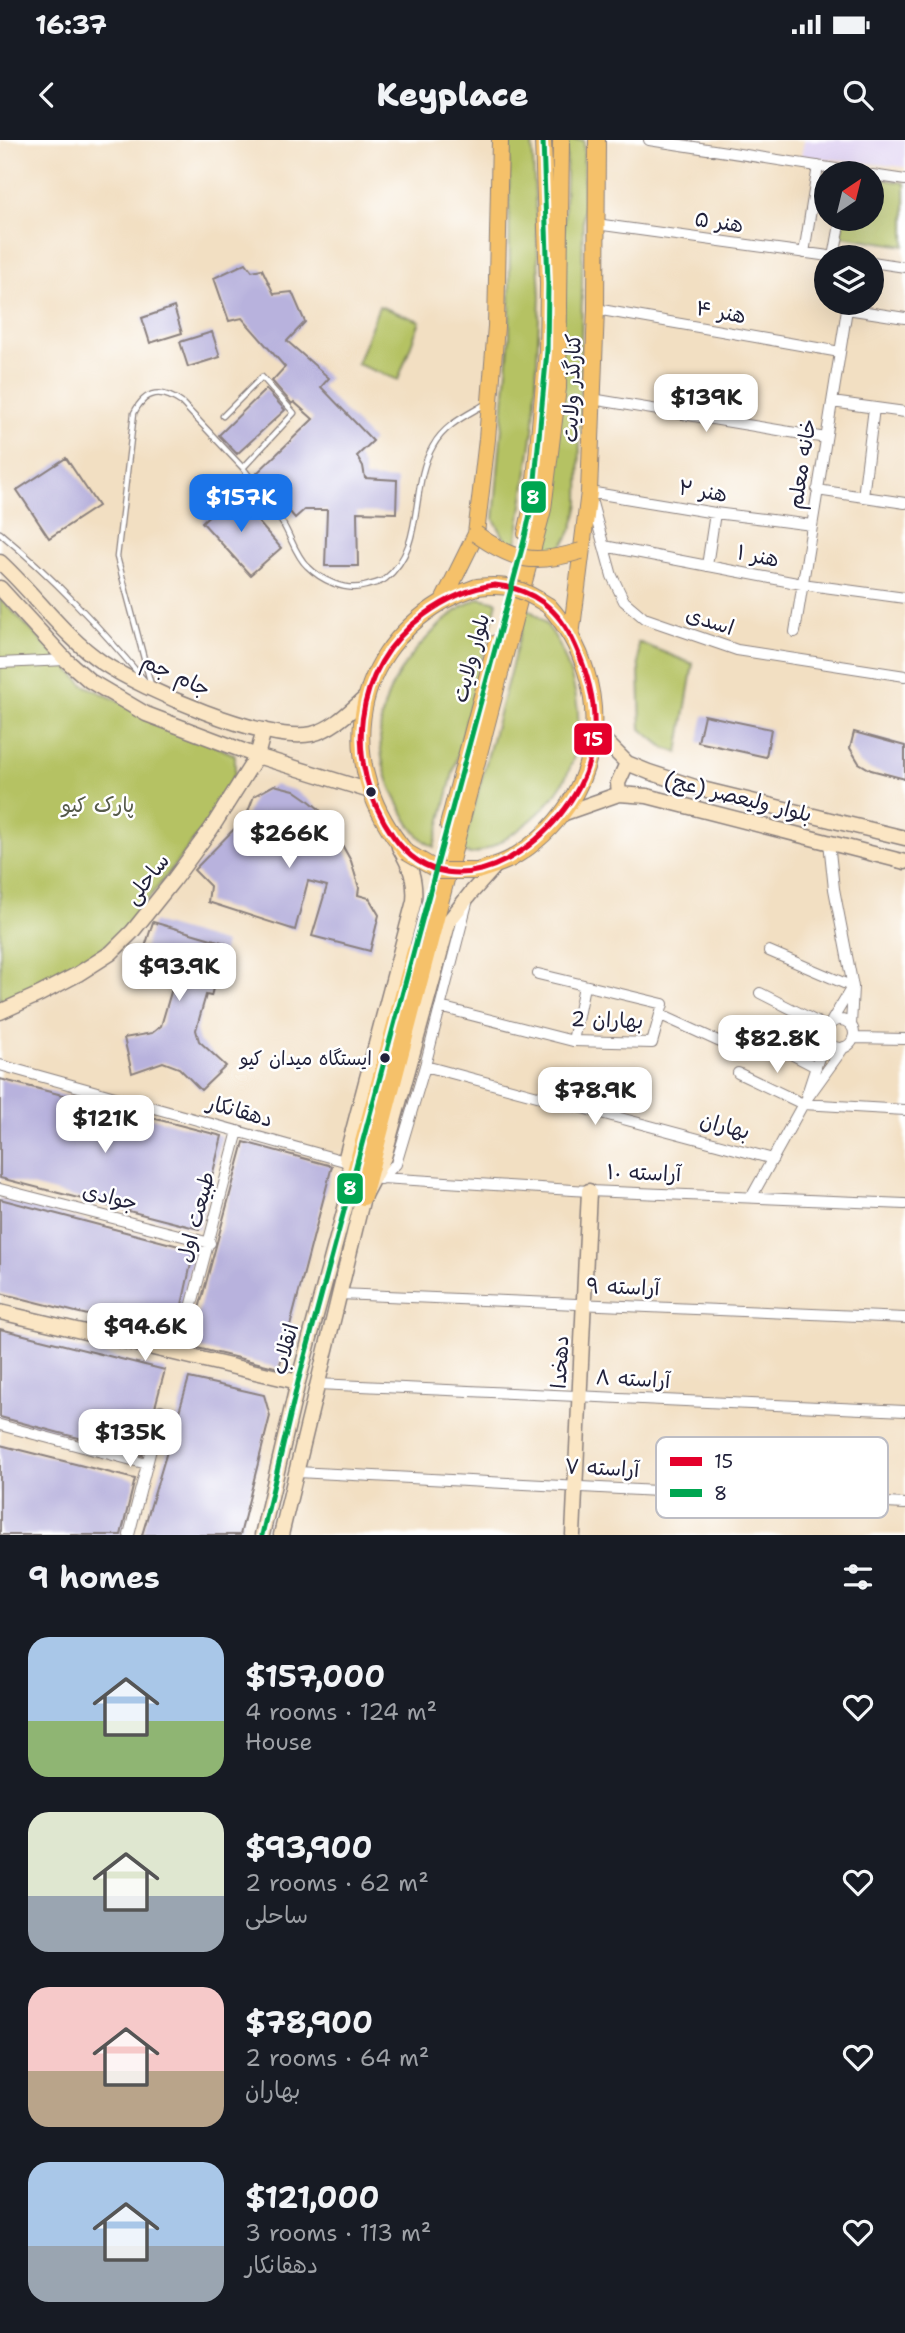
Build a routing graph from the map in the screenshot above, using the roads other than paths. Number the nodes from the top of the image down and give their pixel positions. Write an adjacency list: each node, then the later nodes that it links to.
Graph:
1 (500, 140): 21 (main road)
2 (543, 140): 88 (main road, بلوار ولایت)
3 (561, 140): 93 (main road, بلوار ولایت)
4 (597, 140): 10 (main road, کنارگذر ولایت)
5 (649, 140): 6 (street)
6 (814, 165)
7 (884, 177): 8 (street)
8 (905, 180)
9 (814, 191): 11 (street)
10 (596, 224): 11 (street, هنر ۵); 15 (main road, کنارگذر ولایت)
11 (804, 253): 12 (street, هنر ۵)
12 (814, 254)
13 (884, 264): 14 (street)
14 (905, 267)
15 (596, 309): 19 (street, هنر ۴); 20 (main road, کنارگذر ولایت)
16 (884, 314): 18 (street)
17 (846, 315): 19 (street, خانه معلم)
18 (905, 318)
19 (840, 352): 22 (street, خانه معلم)
20 (592, 399): 26 (street); 29 (main road, کنارگذر ولایت)
21 (490, 401): 27 (lane); 35 (main road)
22 (832, 402): 23 (street); 26 (street, خانه معلم)
23 (874, 408): 24 (street); 30 (street)
24 (905, 412)
25 (223, 416): 27 (lane)
26 (826, 438): 28 (street, خانه معلم)
27 (243, 468): 49 (lane)
28 (817, 490): 30 (street); 33 (street, خانه معلم)
29 (589, 492): 32 (street, هنر ۲); 36 (street, اسدی); 37 (main road, کنارگذر ولایت)
30 (863, 497): 31 (street)
31 (905, 503)
32 (715, 513): 33 (street, هنر ۲); 39 (street)
33 (812, 525): 40 (street, خانه معلم)
34 (0, 533): 49 (lane)
35 (476, 534): 37 (main road, bridge); 43 (main road)
36 (604, 546): 39 (street, هنر ۱); 48 (street, اسدی)
37 (581, 551): 45 (main road, کنارگذر ولایت)
38 (0, 562): 49 (main road, جام جم)
39 (707, 566): 40 (street, هنر ۱)
40 (802, 584): 42 (street, هنر ۱); 44 (street, خانه معلم)
41 (0, 588): 46 (main road)
42 (905, 598)
43 (443, 601): 45 (main road, bridge); 50 (main road)
44 (794, 632)
45 (571, 636): 52 (main road)
46 (66, 660): 47 (street); 53 (main road)
47 (0, 663)
48 (905, 676)
49 (152, 688): 51 (main road, جام جم)
50 (365, 698): 51 (main road, جام جم); 55 (main road)
51 (264, 730): 53 (main road, ساحلی)
52 (594, 730): 54 (main road, بلوار ولیعصر (عج)); 57 (main road)
53 (257, 756): 55 (main road); 70 (main road, ساحلی)
54 (627, 762): 56 (main road); 59 (main road, بلوار ولیعصر (عج))
55 (370, 791): 58 (main road)
56 (619, 793): 57 (main road, بلوار ولیعصر (عج)); 60 (main road, بلوار ولیعصر (عج))
57 (562, 814): 62 (main road)
58 (394, 837): 62 (main road, bridge); 88 (main road, انقلاب)
59 (905, 838)
60 (829, 842): 61 (main road, بلوار ولیعصر (عج)); 67 (street)
61 (905, 862)
62 (496, 865): 63 (main road, انقلاب)
63 (470, 894): 69 (street); 93 (main road, انقلاب)
64 (769, 951): 67 (street)
65 (538, 974): 66 (street, بهاران 2)
66 (584, 986): 71 (street, بهاران 2); 77 (street)
67 (853, 987): 72 (street); 73 (street)
68 (760, 993): 73 (street)
69 (440, 1007): 77 (street, بهاران 2); 81 (street)
70 (0, 1012)
71 (661, 1015): 77 (street, بهاران 2); 78 (street)
72 (851, 1025): 73 (street); 75 (street)
73 (828, 1029): 79 (street); 82 (street)
74 (745, 1030): 82 (street)
75 (853, 1038): 76 (street); 79 (street)
76 (905, 1039)
77 (573, 1041)
78 (729, 1046)
79 (844, 1047): 84 (street)
80 (0, 1065): 86 (street, دهقانکار)
81 (425, 1066): 87 (street, بهاران); 89 (street)
82 (816, 1067): 84 (street)
83 (737, 1073): 84 (street)
84 (803, 1104): 85 (street); 87 (street)
85 (905, 1110)
86 (238, 1131): 88 (street, دهقانکار); 95 (street, طبیعت اول)
87 (773, 1158): 92 (street)
88 (351, 1168): 101 (main road, انقلاب)
89 (382, 1178): 91 (street, آراسته ۱۰); 93 (street)
90 (0, 1189): 95 (street, جوادی)
91 (589, 1191): 92 (street, آراسته ۱۰); 97 (main road, دهخدا)
92 (752, 1196): 94 (street, آراسته ۱۰)
93 (363, 1197): 96 (main road, انقلاب)
94 (905, 1204)
95 (210, 1242): 100 (street, طبیعت اول)
96 (340, 1294): 97 (street, آراسته ۹); 102 (main road, انقلاب)
97 (583, 1305): 99 (street, آراسته ۹); 103 (main road, دهخدا)
98 (0, 1312): 100 (main road)
99 (905, 1318)
100 (179, 1353): 101 (main road)
101 (298, 1382): 112 (main road, انقلاب)
102 (317, 1384): 103 (street, آراسته ۸); 108 (main road, انقلاب)
103 (579, 1396): 105 (street, آراسته ۸); 109 (main road, دهخدا)
104 (161, 1410): 107 (street)
105 (905, 1411)
106 (0, 1425): 107 (street)
107 (147, 1464): 111 (street)
108 (297, 1472): 109 (street, آراسته ۷); 113 (main road, انقلاب)
109 (575, 1486): 110 (street, آراسته ۷); 114 (main road, دهخدا)
110 (656, 1490)
111 (129, 1535)
112 (262, 1535)
113 (281, 1535)
114 (573, 1535)

